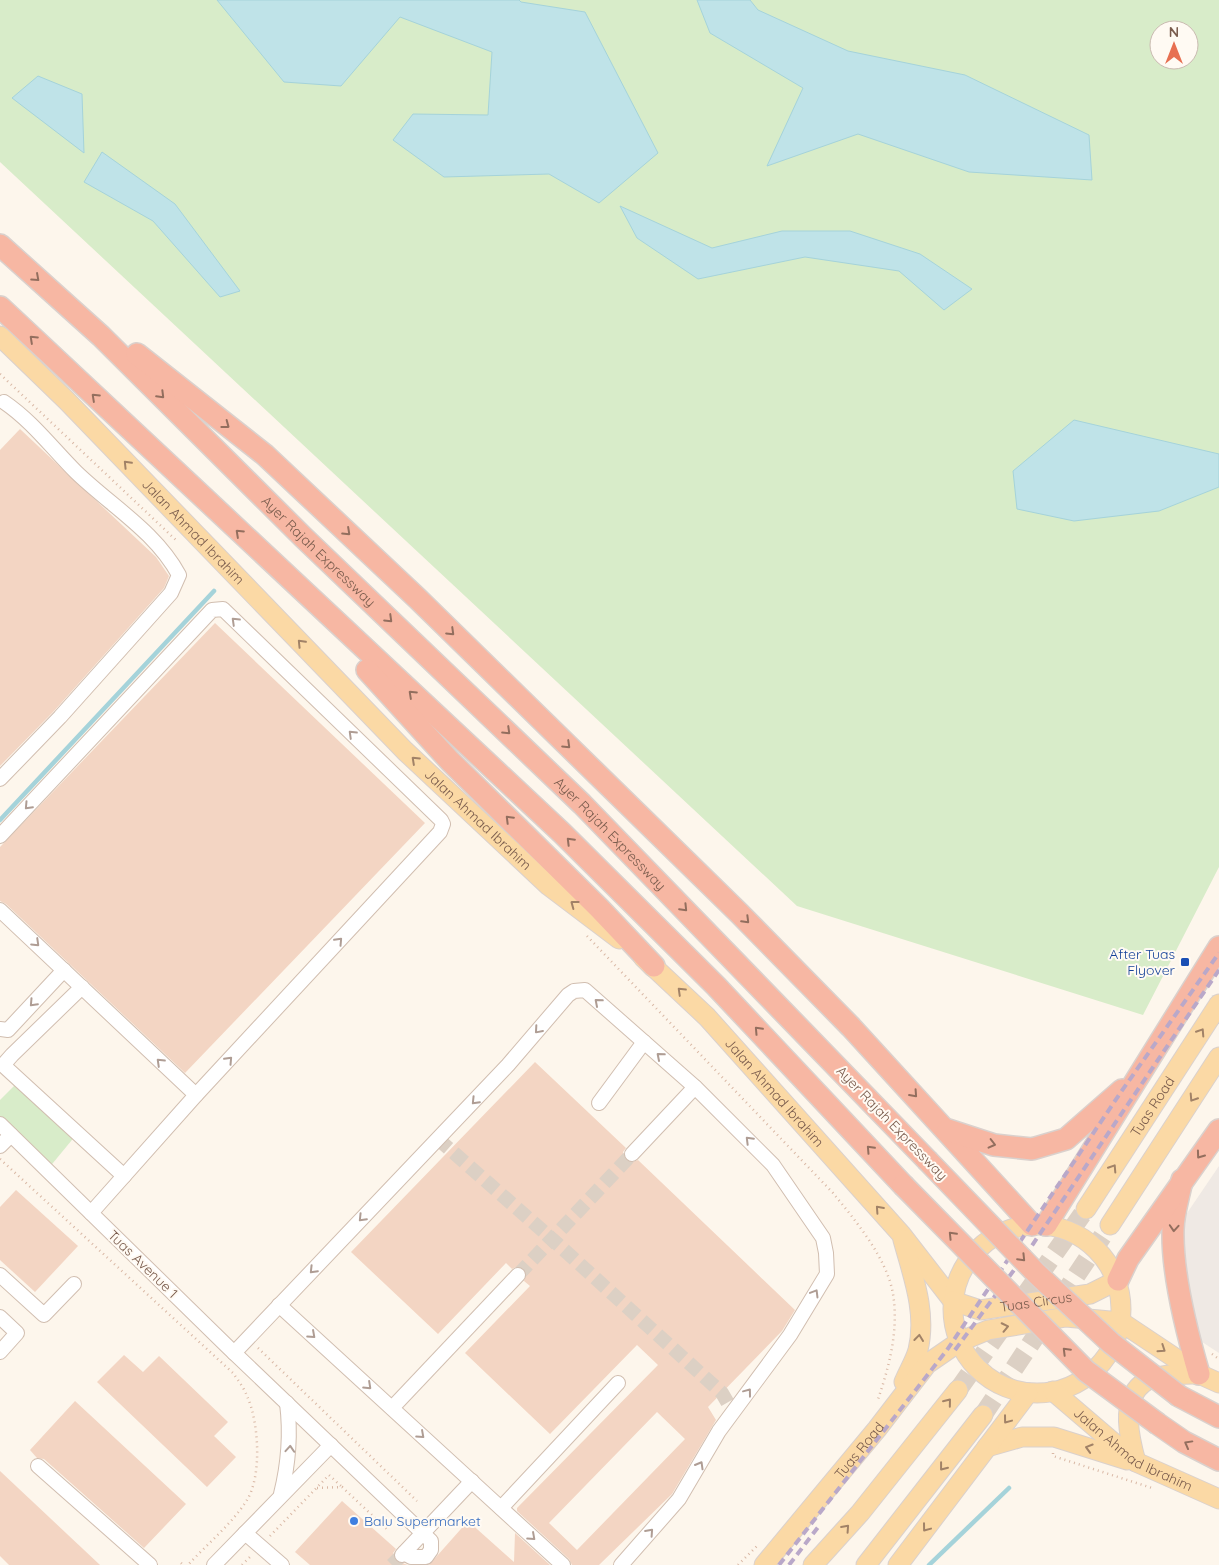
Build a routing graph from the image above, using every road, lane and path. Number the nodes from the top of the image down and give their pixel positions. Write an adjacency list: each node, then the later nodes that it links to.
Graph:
1 (0, 245): 4 (highway, Ayer Rajah Expressway, one-way to 4)
2 (0, 308): 8 (highway, one-way to 2)
3 (0, 336): 14 (main road, Jalan Ahmad Ibrahim, one-way to 3)
4 (101, 336): 26 (highway, one-way to 26); 62 (highway, Ayer Rajah Expressway, one-way to 62, bridge)
5 (0, 374): 7 (path)
6 (4, 402): 9 (street)
7 (184, 547)
8 (274, 566): 14 (highway, one-way to 8); 39 (highway, one-way to 8, bridge)
9 (0, 779)
10 (0, 836): 23 (street, one-way to 10)
11 (2, 917): 15 (street, one-way to 15)
12 (585, 934): 59 (path)
13 (1219, 947): 21 (highway)
14 (654, 966): 38 (main road, Jalan Ahmad Ibrahim, one-way to 14)
15 (64, 970): 16 (street); 18 (street, one-way to 18)
16 (82, 987): 23 (street, one-way to 16); 32 (street)
17 (1219, 1004): 34 (main road, Tuas Road, one-way to 17)
18 (0, 1029)
19 (644, 1042): 22 (street, one-way to 19); 24 (street); 45 (street, one-way to 45)
20 (1219, 1058): 37 (main road, Tuas Road, one-way to 37)
21 (1134, 1080): 26 (highway, one-way to 21); 36 (highway)
22 (695, 1087): 30 (street); 89 (street, one-way to 22)
23 (196, 1095): 32 (street)
24 (599, 1103)
25 (0, 1124): 28 (street, Tuas Avenue 1)
26 (946, 1129): 36 (highway)
27 (1219, 1130): 33 (highway, one-way to 33)
28 (11, 1135): 29 (street); 35 (street, Tuas Avenue 1)
29 (0, 1146)
30 (632, 1154)
31 (0, 1159): 84 (path)
32 (124, 1176): 35 (street)
33 (1182, 1180): 42 (highway); 52 (highway, one-way to 52)
34 (1086, 1209)
35 (91, 1213): 51 (street, Tuas Avenue 1)
36 (1039, 1225): 39 (main road); 42 (main road)
37 (1110, 1225)
38 (901, 1234): 44 (main road, Jalan Ahmad Ibrahim); 63 (main road, one-way to 38)
39 (972, 1256): 44 (main road); 67 (highway, one-way to 39, bridge)
40 (0, 1275): 43 (street)
41 (518, 1275): 60 (street)
42 (1118, 1280): 44 (main road, Tuas Circus); 47 (main road)
43 (74, 1284)
44 (953, 1301): 49 (main road)
45 (280, 1305): 48 (street); 60 (street, one-way to 60)
46 (0, 1317): 50 (street)
47 (1121, 1322): 49 (main road, Tuas Circus, one-way to 47); 52 (main road, one-way to 52); 56 (main road)
48 (248, 1339): 51 (street); 76 (path)
49 (959, 1342): 57 (main road); 63 (main road, Tuas Road)
50 (0, 1352)
51 (234, 1353): 58 (street, Tuas Avenue 1)
52 (1199, 1374): 54 (main road); 68 (main road)
53 (618, 1383): 77 (street)
54 (1219, 1383)
55 (958, 1390): 92 (main road, one-way to 55)
56 (1053, 1391): 57 (main road); 68 (main road, Jalan Ahmad Ibrahim)
57 (1028, 1393): 66 (main road, one-way to 66)
58 (287, 1403): 65 (street, Tuas Avenue 1); 74 (street, one-way to 58)
59 (875, 1407)
60 (392, 1408): 70 (street, one-way to 70)
61 (983, 1415): 93 (main road, one-way to 93)
62 (1219, 1418)
63 (877, 1429): 91 (main road, Tuas Road)
64 (1054, 1437): 66 (main road); 68 (main road, one-way to 64); 73 (path)
65 (331, 1446): 74 (street); 80 (street, Tuas Avenue 1)
66 (987, 1447): 94 (main road, one-way to 94)
67 (1219, 1460)
68 (1136, 1462): 75 (main road, Jalan Ahmad Ibrahim)
69 (38, 1466): 83 (street)
70 (472, 1481): 77 (street); 80 (street)
71 (342, 1487): 72 (path); 72 (path); 78 (path)
72 (316, 1488): 82 (path)
73 (1158, 1490)
74 (281, 1495): 79 (street)
75 (1219, 1499)
76 (418, 1501)
77 (501, 1508): 88 (street, one-way to 88)
78 (389, 1531)
79 (245, 1533): 82 (street); 85 (street)
80 (423, 1533): 80 (street)
81 (758, 1544): 90 (path)
82 (260, 1546): 86 (path); 87 (street)
83 (150, 1565)
84 (188, 1565)
85 (214, 1565)
86 (242, 1565)
87 (282, 1565)
88 (563, 1565)
89 (621, 1565)
90 (738, 1565)
91 (764, 1565)
92 (813, 1565)
93 (866, 1565)
94 (898, 1565)

